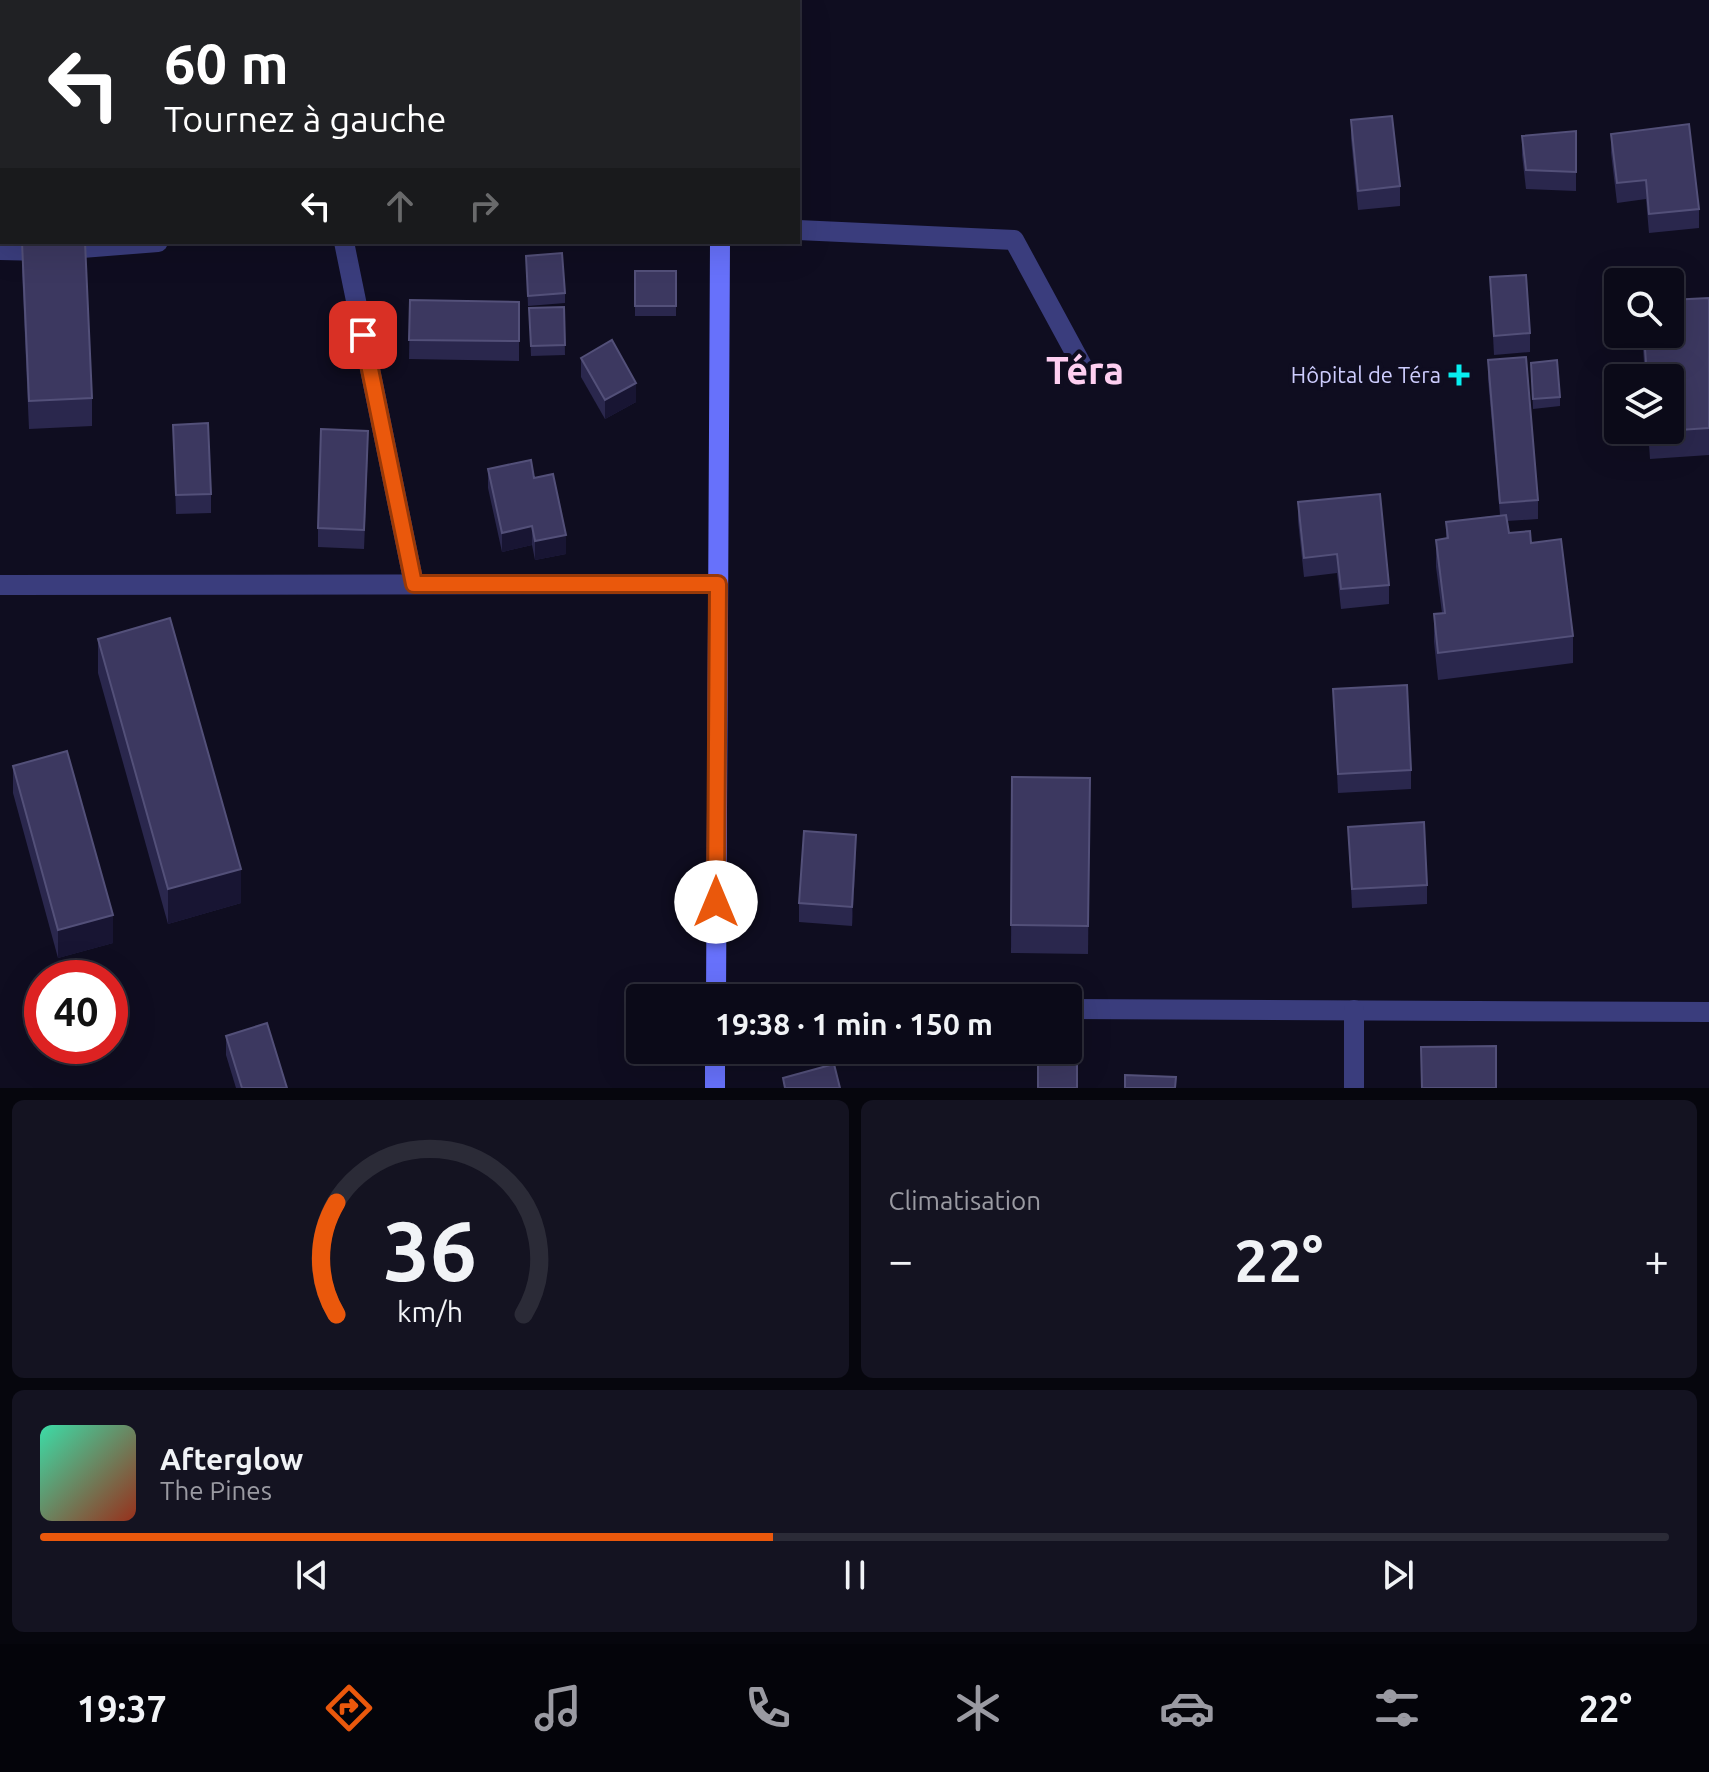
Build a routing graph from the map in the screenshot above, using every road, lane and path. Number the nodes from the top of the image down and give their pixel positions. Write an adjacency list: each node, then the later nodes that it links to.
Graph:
1 (800, 230): 7 (street)
2 (112, 244): 5 (street)
3 (344, 244): 8 (street)
4 (720, 244): 9 (street)
5 (44, 247): 6 (street)
6 (0, 250)
7 (1085, 371)
8 (414, 584): 9 (street); 10 (street)
9 (718, 584): 11 (street)
10 (0, 585)
11 (716, 984)
12 (1082, 1009): 13 (street)
13 (1354, 1010): 14 (street); 17 (street)
14 (1709, 1012)
15 (715, 1064): 16 (street)
16 (715, 1088)
17 (1354, 1088)

